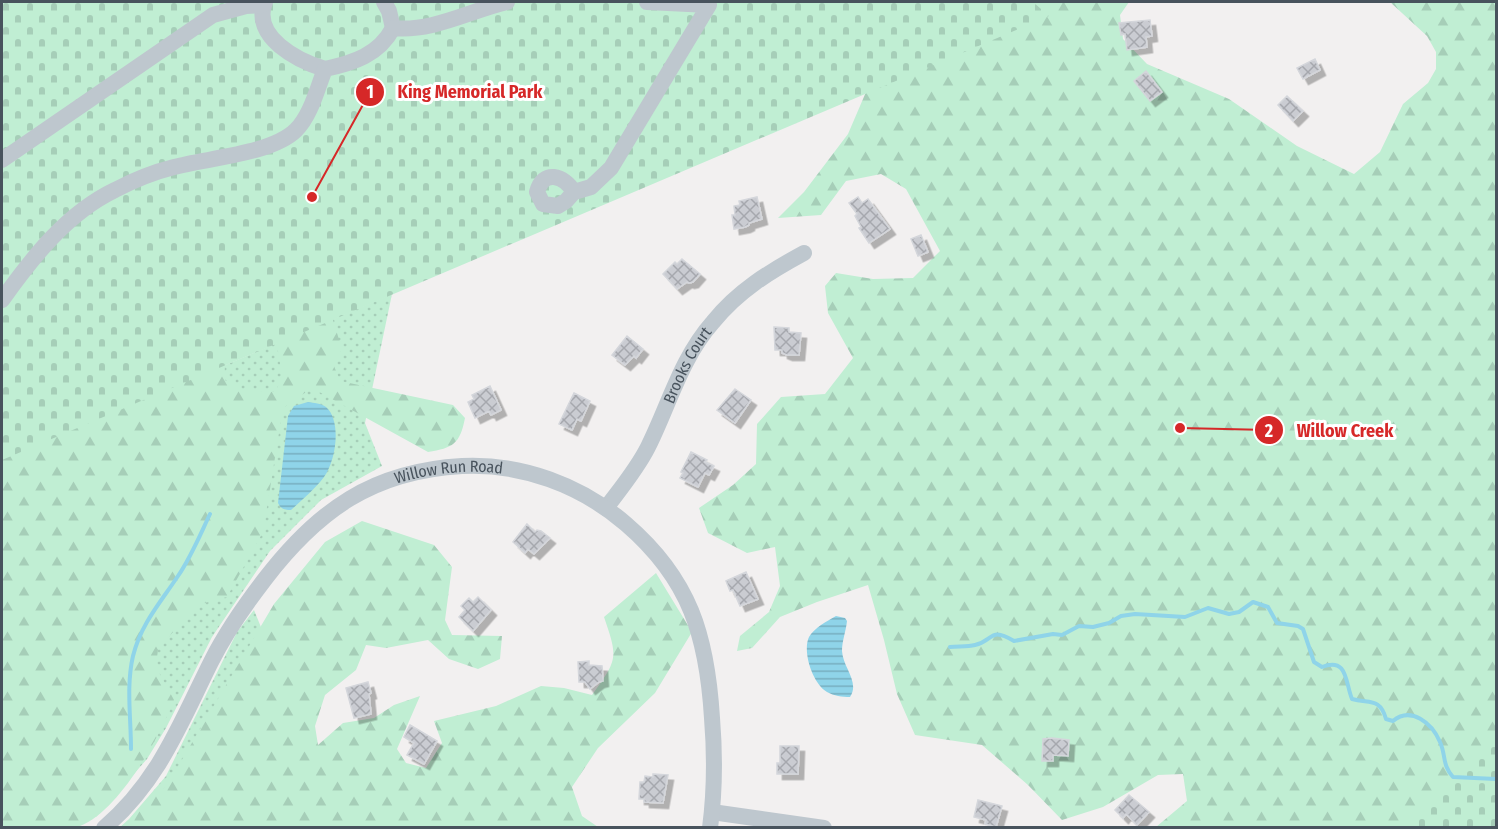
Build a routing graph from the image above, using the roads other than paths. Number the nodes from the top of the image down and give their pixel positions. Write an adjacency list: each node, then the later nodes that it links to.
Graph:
1 (384, 2): 5 (street)
2 (507, 2): 5 (street)
3 (647, 2): 8 (street)
4 (264, 3): 6 (street); 7 (street)
5 (393, 28): 6 (street)
6 (325, 69): 10 (street)
7 (2, 160)
8 (574, 192)
9 (804, 253): 11 (street, Brooks Court)
10 (2, 300)
11 (606, 508): 12 (street, Willow Run Road); 13 (street, Willow Run Road)
12 (711, 820): 14 (street)
13 (104, 828)
14 (824, 828)

